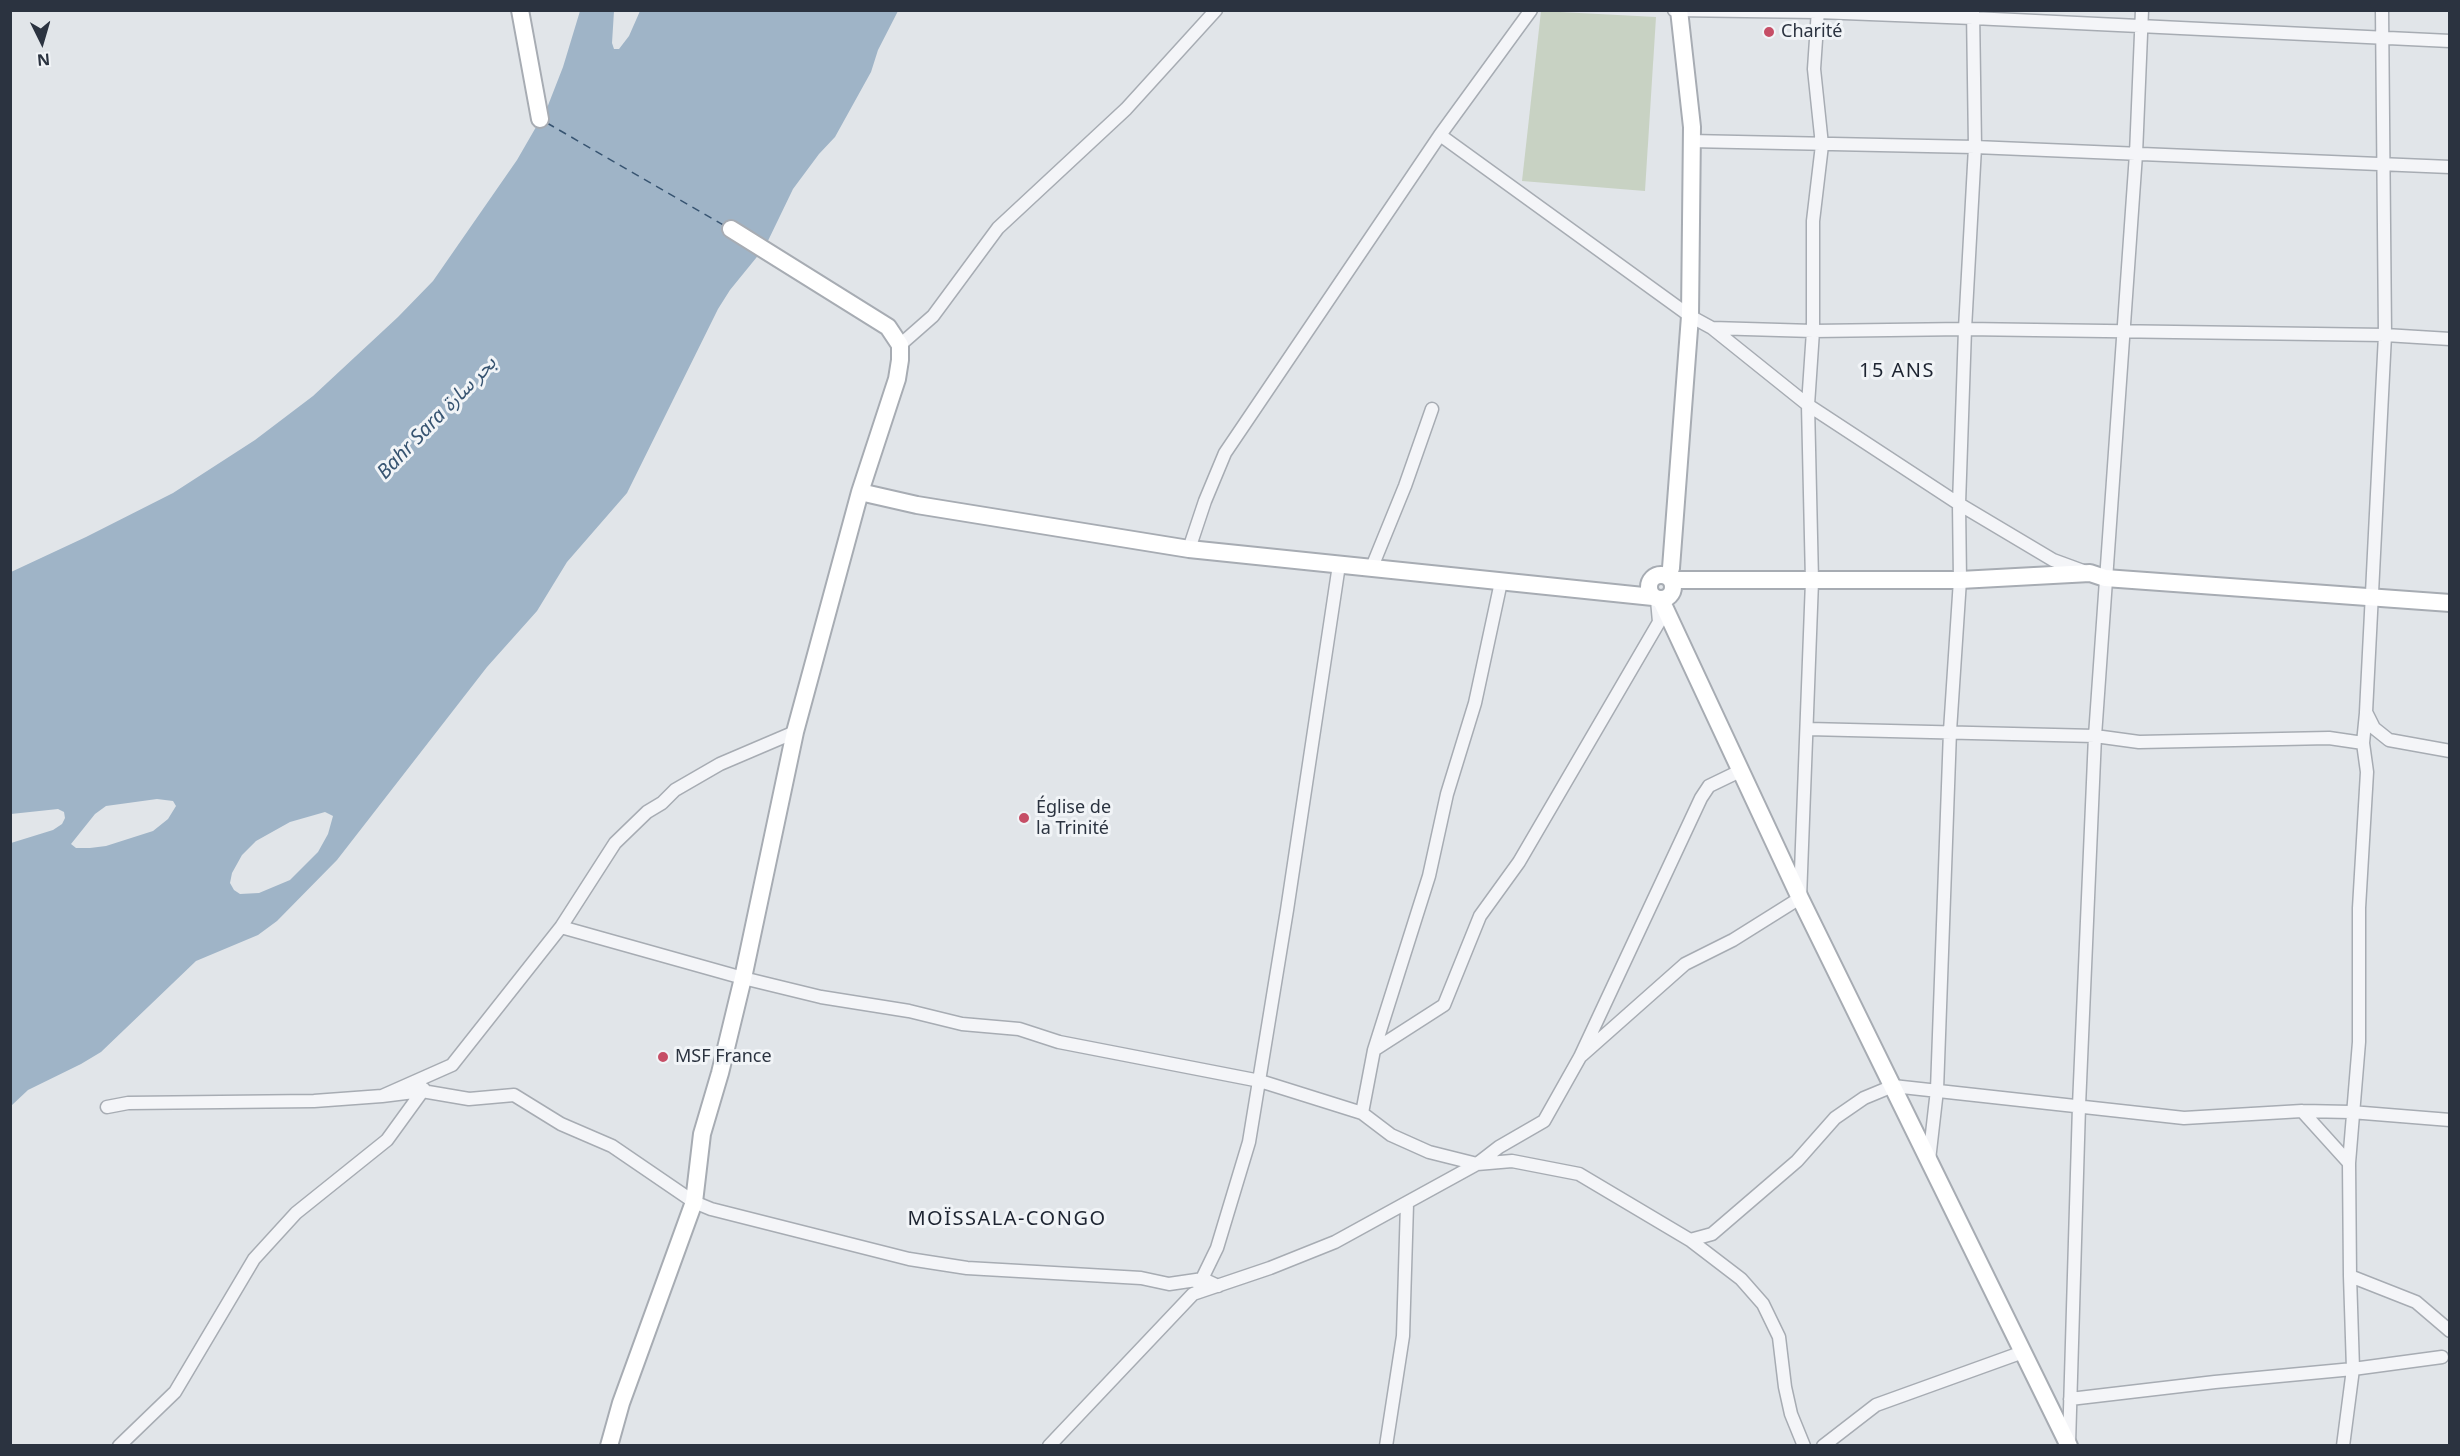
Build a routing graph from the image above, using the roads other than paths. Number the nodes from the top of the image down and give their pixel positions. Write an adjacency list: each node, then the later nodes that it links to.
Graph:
1 (520, 10): 12 (main road)
2 (1216, 10): 28 (street)
3 (1531, 10): 13 (street)
4 (2142, 10): 9 (street)
5 (2382, 10): 10 (street)
6 (1678, 11): 7 (street); 14 (main road)
7 (1818, 11): 8 (street); 15 (street)
8 (1973, 14): 9 (street); 16 (street)
9 (2141, 26): 10 (street); 17 (street)
10 (2381, 38): 11 (street); 18 (street)
11 (2450, 41)
12 (540, 119)
13 (1440, 135): 21 (street); 33 (street)
14 (1690, 141): 15 (street); 21 (main road)
15 (1822, 145): 16 (street); 24 (street)
16 (1975, 147): 17 (street); 23 (street)
17 (2136, 154): 18 (street); 25 (street)
18 (2383, 165): 19 (street); 26 (street)
19 (2450, 167)
20 (731, 229): 28 (main road)
21 (1690, 316): 22 (street); 37 (main road)
22 (1712, 328): 24 (street); 29 (street)
23 (1965, 329): 24 (street); 25 (street); 32 (street)
24 (1813, 331): 29 (street)
25 (2123, 332): 26 (street); 36 (street)
26 (2385, 335): 27 (street); 42 (street)
27 (2450, 339)
28 (900, 345): 31 (main road)
29 (1809, 405): 32 (street); 39 (street)
30 (1432, 409): 35 (street)
31 (860, 492): 33 (main road); 47 (main road)
32 (1959, 504): 36 (street); 38 (street)
33 (1189, 549): 34 (main road)
34 (1339, 565): 35 (main road); 58 (street)
35 (1372, 567): 40 (main road)
36 (2098, 575): 38 (main road); 42 (main road); 48 (street)
37 (1669, 579): 39 (main road); 41 (main road)
38 (1960, 580): 39 (main road); 46 (street)
39 (1812, 581): 45 (street)
40 (1501, 582): 41 (main road); 55 (street)
41 (1657, 598): 51 (main road); 55 (street)
42 (2372, 599): 43 (main road); 44 (street)
43 (2450, 603)
44 (2366, 712): 49 (street); 50 (street)
45 (1808, 729): 46 (street); 52 (street)
46 (1950, 731): 48 (street); 60 (street)
47 (795, 732): 53 (street); 54 (main road)
48 (2095, 736): 49 (street); 63 (street)
49 (2363, 743): 66 (street)
50 (2450, 751)
51 (1740, 771): 52 (main road); 56 (street)
52 (1800, 898): 56 (street); 59 (main road)
53 (561, 927): 54 (street); 57 (street)
54 (743, 978): 58 (street); 72 (main road)
55 (1374, 1050): 67 (street)
56 (1580, 1058): 70 (street)
57 (452, 1065): 61 (street); 62 (street)
58 (1260, 1081): 67 (street); 76 (street)
59 (1893, 1086): 60 (street); 69 (main road); 74 (street)
60 (1937, 1090): 63 (street); 69 (street)
61 (422, 1091): 62 (street); 72 (street); 85 (street)
62 (382, 1096): 64 (street)
63 (2079, 1106): 65 (street); 83 (street)
64 (107, 1107)
65 (2302, 1111): 66 (street); 71 (street)
66 (2351, 1112): 68 (street); 71 (street)
67 (1362, 1113): 70 (street)
68 (2450, 1120)
69 (1929, 1160): 80 (main road)
70 (1477, 1164): 73 (street); 74 (street)
71 (2349, 1164): 75 (street)
72 (694, 1202): 76 (street); 86 (main road)
73 (1407, 1204): 77 (street); 88 (street)
74 (1690, 1240): 89 (street)
75 (2350, 1276): 79 (street); 82 (street)
76 (1203, 1279): 77 (street); 78 (street)
77 (1218, 1286): 78 (street)
78 (1193, 1294): 87 (street)
79 (2450, 1331)
80 (2023, 1352): 84 (main road); 90 (street)
81 (2447, 1356): 82 (street)
82 (2353, 1369): 83 (street); 91 (street)
83 (2070, 1399): 84 (street)
84 (2069, 1445)
85 (119, 1446)
86 (609, 1446)
87 (1049, 1446)
88 (1386, 1446)
89 (1804, 1446)
90 (1823, 1446)
91 (2343, 1446)

